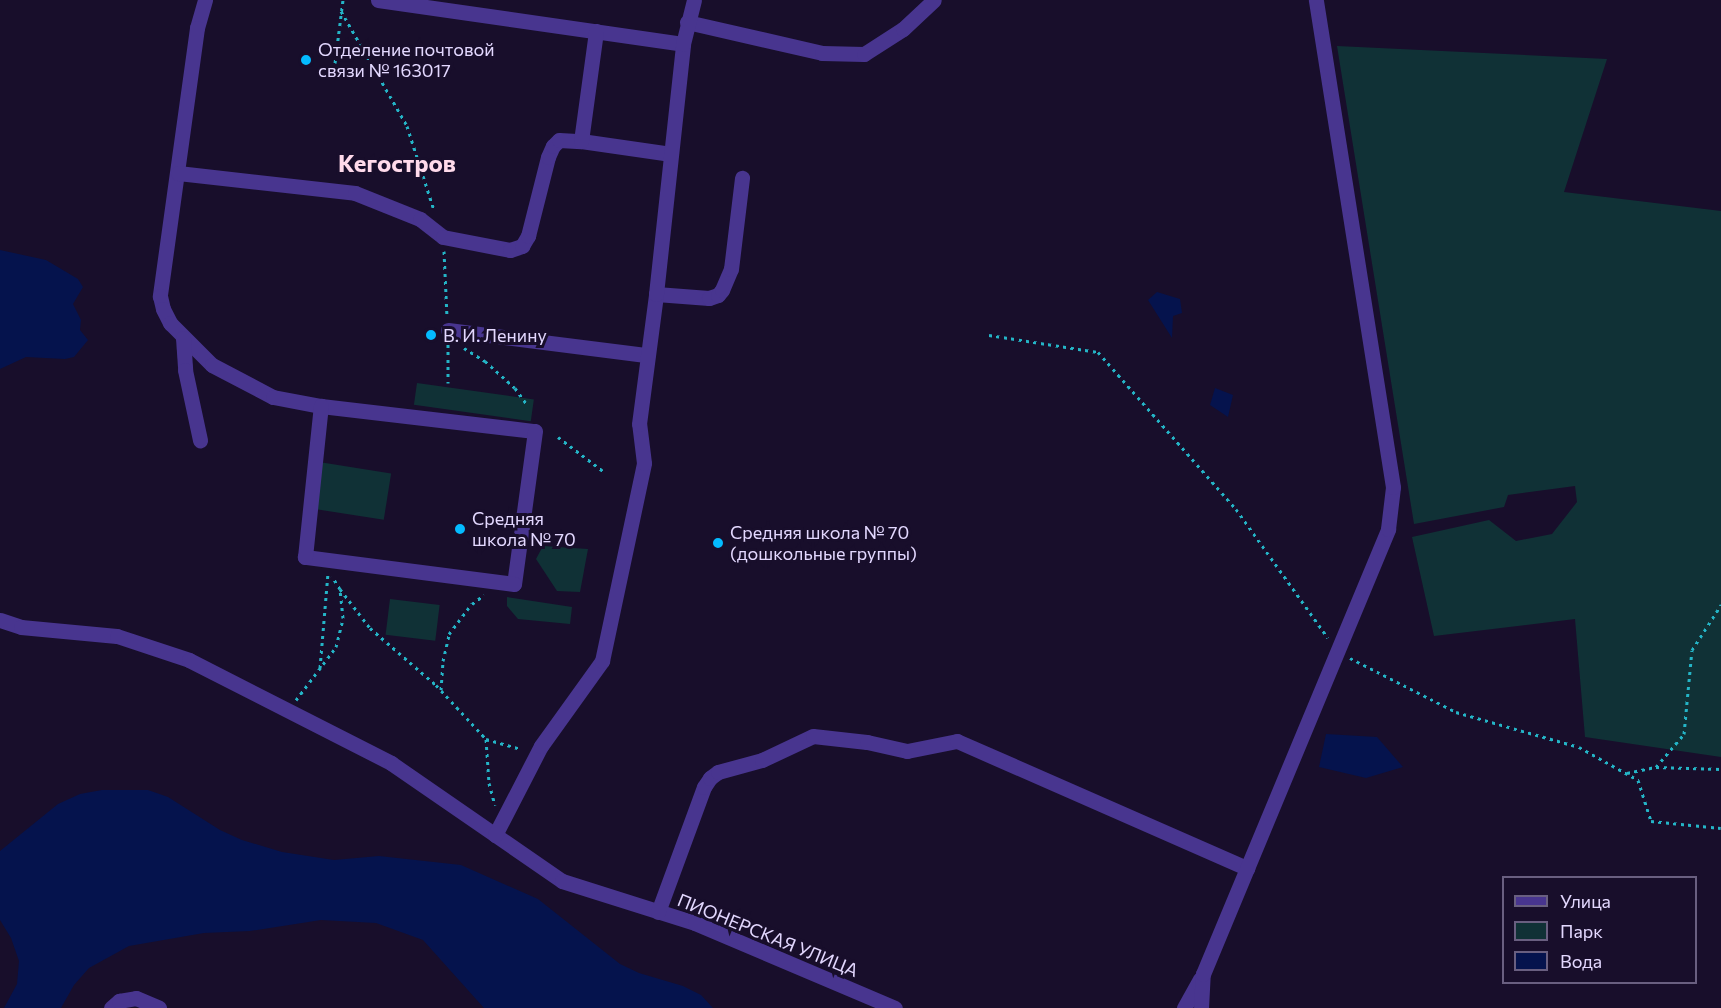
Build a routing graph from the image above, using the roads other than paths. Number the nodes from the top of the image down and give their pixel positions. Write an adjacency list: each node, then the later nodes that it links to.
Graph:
1 (205, 0): 11 (street)
2 (378, 0): 7 (street)
3 (694, 0): 6 (street)
4 (934, 0): 6 (street)
5 (1316, 0): 21 (street)
6 (687, 22): 8 (street)
7 (596, 31): 8 (street); 9 (street)
8 (683, 44): 10 (street)
9 (581, 141): 10 (street); 11 (street)
10 (670, 154): 13 (street)
11 (178, 173): 15 (street)
12 (742, 178): 13 (street)
13 (656, 294): 16 (street)
14 (447, 330): 16 (street)
15 (183, 338): 17 (street); 18 (street)
16 (647, 355): 20 (street)
17 (321, 406): 17 (street)
18 (200, 440)
19 (0, 620): 20 (street, ПИОНЕРСКАЯ УЛИЦА)
20 (498, 829): 22 (street, ПИОНЕРСКАЯ УЛИЦА)
21 (1247, 868): 22 (street); 23 (street)
22 (658, 912): 26 (street, ПИОНЕРСКАЯ УЛИЦА)
23 (1203, 974): 27 (street); 28 (street)
24 (111, 1008): 25 (street)
25 (159, 1008)
26 (895, 1008)
27 (1184, 1008)
28 (1201, 1008)

